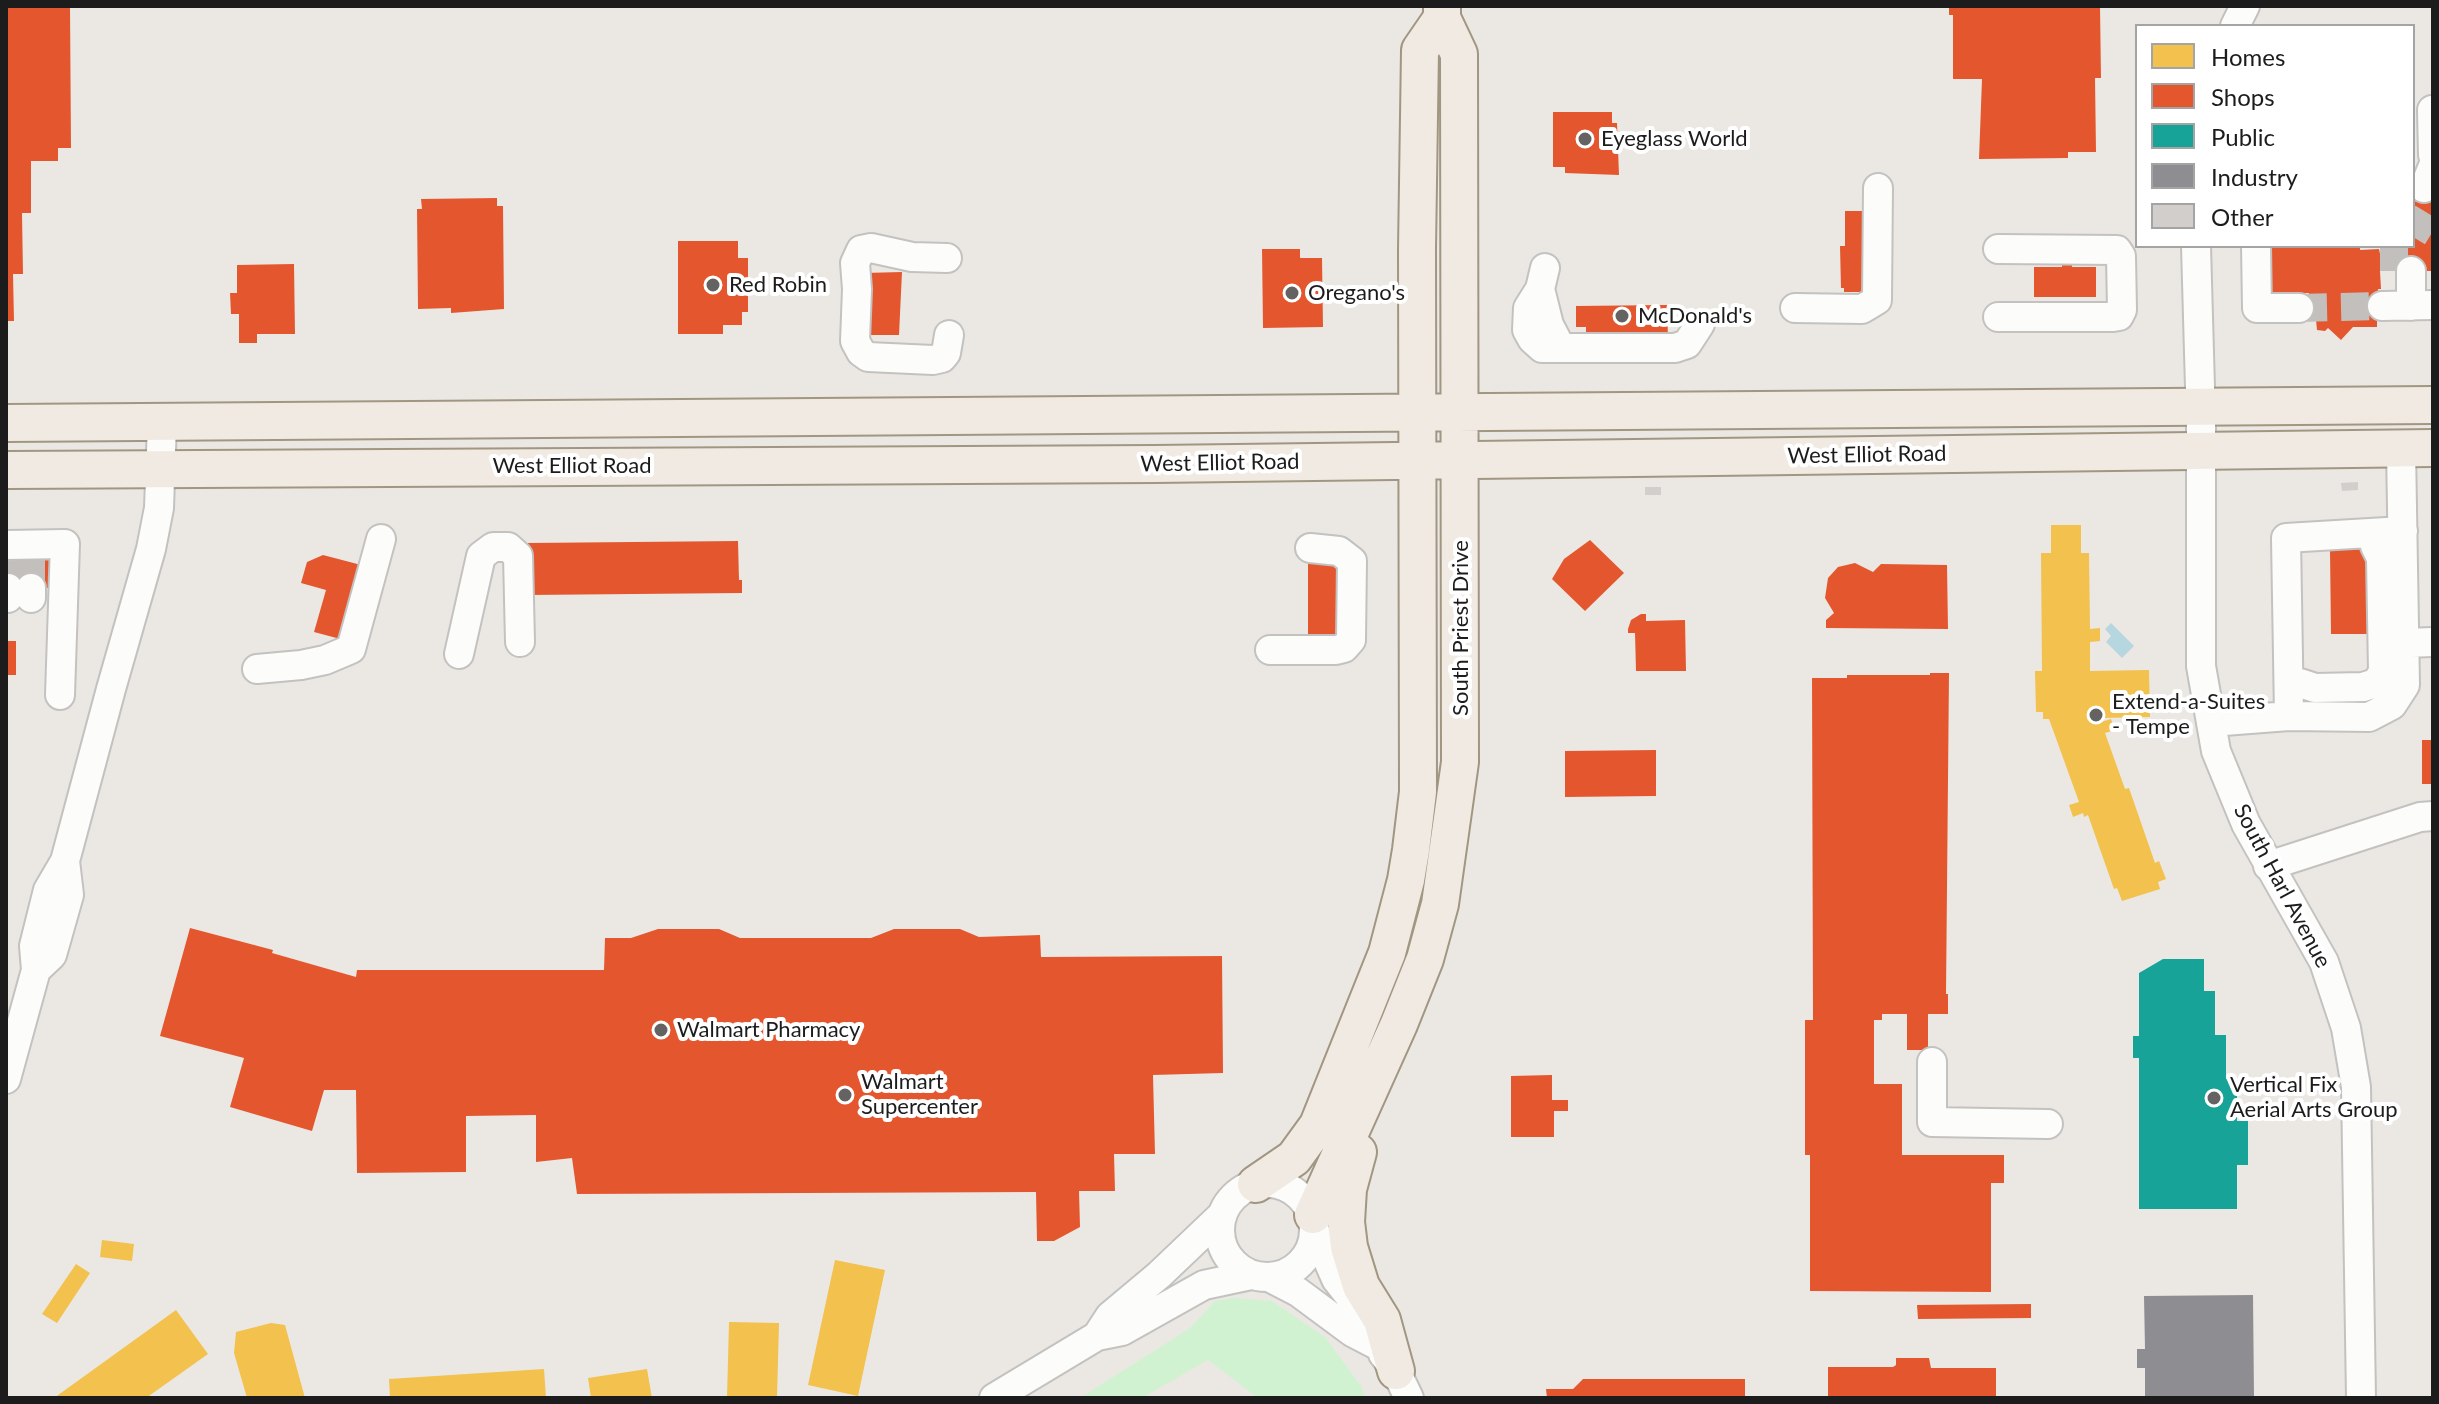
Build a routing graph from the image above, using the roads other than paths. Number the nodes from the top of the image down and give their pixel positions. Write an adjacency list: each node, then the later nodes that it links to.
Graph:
1 (2245, 6): 3 (street)
2 (1442, 12): 20 (main road, South Priest Drive); 21 (main road, South Priest Drive)
3 (2236, 24)
4 (2432, 110): 5 (street)
5 (2433, 155)
6 (1878, 188): 16 (street)
7 (2196, 248): 26 (street, South Harl Avenue)
8 (2256, 248): 14 (street)
9 (1998, 254): 15 (street)
10 (947, 258): 18 (street)
11 (2403, 271): 13 (street)
12 (1543, 278): 17 (street)
13 (2405, 306)
14 (2299, 308)
15 (1998, 312)
16 (1798, 316)
17 (1700, 324)
18 (949, 335)
19 (2433, 405): 26 (main road, West Elliot Road)
20 (1460, 413): 21 (main road, West Elliot Road); 26 (main road, West Elliot Road); 29 (main road, South Priest Drive)
21 (1417, 414): 22 (main road, West Elliot Road); 28 (main road, South Priest Drive)
22 (976, 416): 23 (main road, West Elliot Road); 30 (main road)
23 (795, 418): 25 (main road, West Elliot Road); 31 (main road)
24 (6, 423): 25 (main road, West Elliot Road)
25 (162, 423): 33 (street)
26 (2200, 427): 27 (main road, West Elliot Road); 29 (main road, West Elliot Road); 48 (street, South Harl Avenue)
27 (2417, 448): 34 (street)
28 (1419, 460): 29 (main road, West Elliot Road); 30 (main road, West Elliot Road); 49 (main road, South Priest Drive)
29 (1461, 460): 52 (main road, South Priest Drive)
30 (802, 465): 31 (main road, West Elliot Road)
31 (639, 466): 33 (main road, West Elliot Road)
32 (6, 470): 33 (main road, West Elliot Road)
33 (161, 470): 55 (street)
34 (2403, 531): 36 (street); 41 (street)
35 (381, 539): 44 (street)
36 (2375, 539): 45 (street); 45 (street)
37 (1310, 548): 42 (street)
38 (17, 551): 46 (street)
39 (520, 642): 43 (street)
40 (2433, 642): 41 (street)
41 (2405, 643): 47 (street)
42 (1270, 650)
43 (459, 654)
44 (257, 669)
45 (2294, 683): 47 (street)
46 (60, 695)
47 (2289, 716): 48 (street)
48 (2211, 722): 51 (street, South Harl Avenue)
49 (1418, 792): 52 (main road); 57 (main road, South Priest Drive)
50 (2433, 816): 51 (street)
51 (2268, 866): 64 (street, South Harl Avenue)
52 (1431, 935): 54 (main road, South Priest Drive)
53 (1932, 1062): 56 (street)
54 (1380, 1064): 59 (main road, South Priest Drive); 62 (main road)
55 (6, 1079)
56 (2048, 1124)
57 (1256, 1184): 58 (street); 59 (street)
58 (1222, 1215): 60 (street); 61 (street)
59 (1314, 1223): 60 (street); 62 (street)
60 (1260, 1276): 61 (street); 62 (street)
61 (1097, 1336): 63 (street)
62 (1394, 1371)
63 (994, 1398)
64 (2361, 1398)

